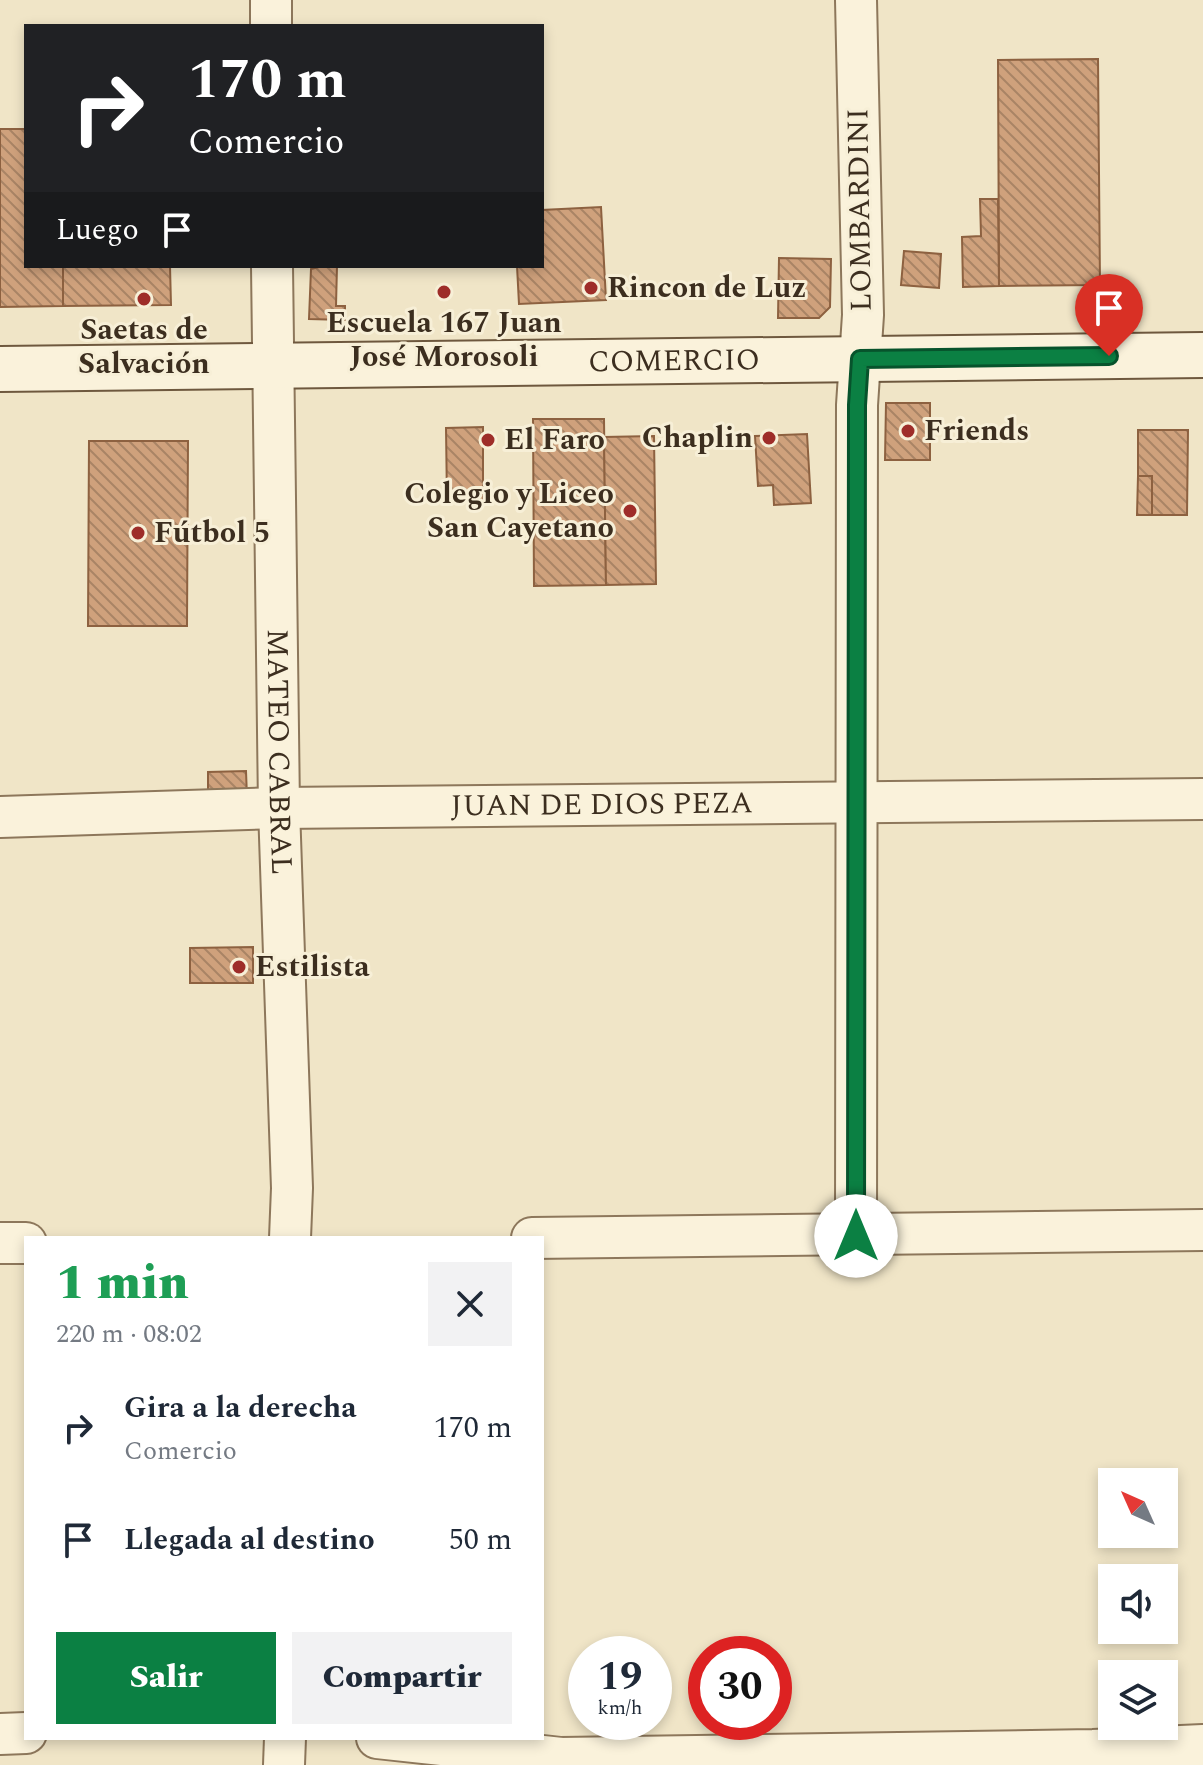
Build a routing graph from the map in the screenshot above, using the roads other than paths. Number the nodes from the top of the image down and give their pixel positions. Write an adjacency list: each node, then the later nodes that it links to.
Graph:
1 (271, 0): 3 (street)
2 (856, 0): 6 (street, LOMBARDINI)
3 (271, 24)
4 (272, 268): 7 (street, MATEO CABRAL)
5 (1203, 355): 6 (street, COMERCIO)
6 (860, 359): 7 (street, COMERCIO); 10 (street, LOMBARDINI)
7 (272, 365): 8 (street, COMERCIO); 11 (street, MATEO CABRAL)
8 (0, 369)
9 (1203, 799): 10 (street, JUAN DE DIOS PEZA)
10 (856, 801): 11 (street, JUAN DE DIOS PEZA); 15 (street, LOMBARDINI)
11 (279, 808): 12 (street, JUAN DE DIOS PEZA); 14 (street, MATEO CABRAL)
12 (0, 817)
13 (1203, 1230): 15 (street)
14 (290, 1236)
15 (856, 1236): 16 (street)
16 (544, 1238)
17 (0, 1243): 18 (street)
18 (24, 1243)
19 (24, 1733): 20 (street)
20 (0, 1734)
21 (285, 1740): 24 (street)
22 (395, 1740): 23 (street)
23 (1203, 1745)
24 (284, 1765)

